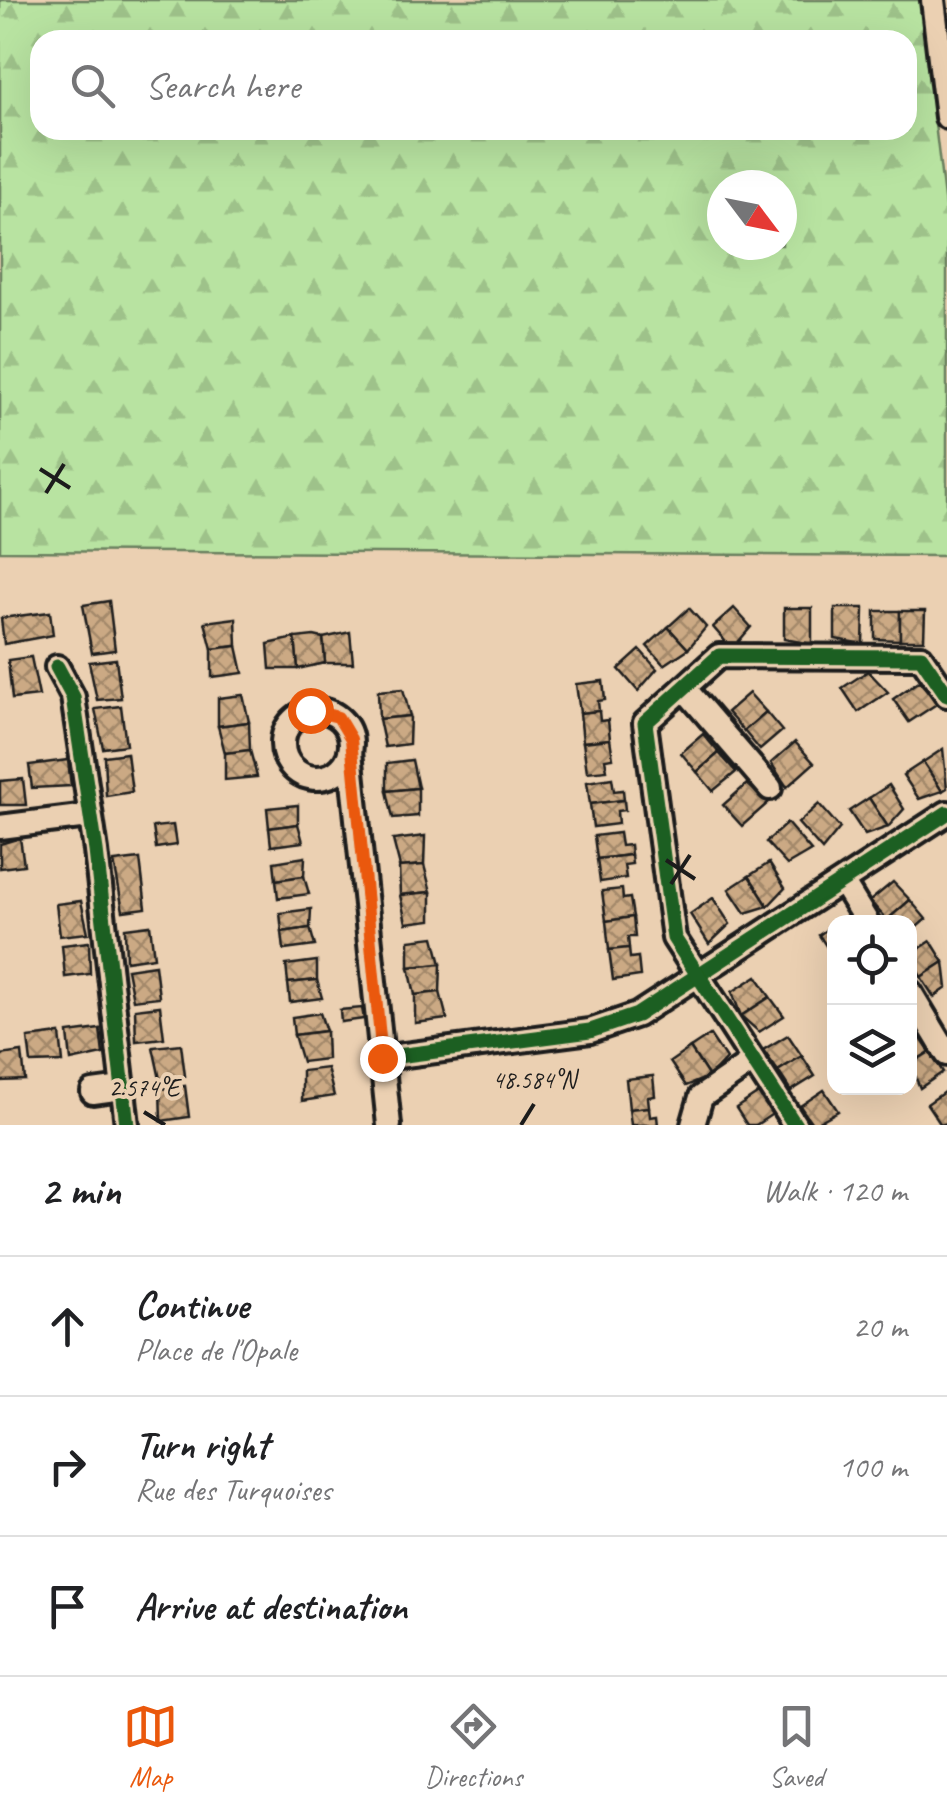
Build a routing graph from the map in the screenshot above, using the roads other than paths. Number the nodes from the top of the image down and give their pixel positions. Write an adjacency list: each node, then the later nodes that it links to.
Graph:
1 (934, 0): 2 (street)
2 (947, 117)
3 (56, 667): 9 (street)
4 (684, 688): 5 (street); 7 (street); 13 (street)
5 (947, 695)
6 (350, 752): 16 (street)
7 (770, 788)
8 (947, 813): 11 (street)
9 (88, 816): 10 (street); 18 (street)
10 (0, 828)
11 (843, 883): 12 (street); 13 (street)
12 (863, 915)
13 (698, 978): 16 (street); 17 (street)
14 (917, 1004): 15 (street)
15 (947, 1054)
16 (382, 1058): 21 (street)
17 (753, 1061): 22 (street); 23 (street)
18 (122, 1088): 19 (street); 20 (street)
19 (93, 1092)
20 (127, 1125)
21 (389, 1125)
22 (693, 1125)
23 (795, 1125)

